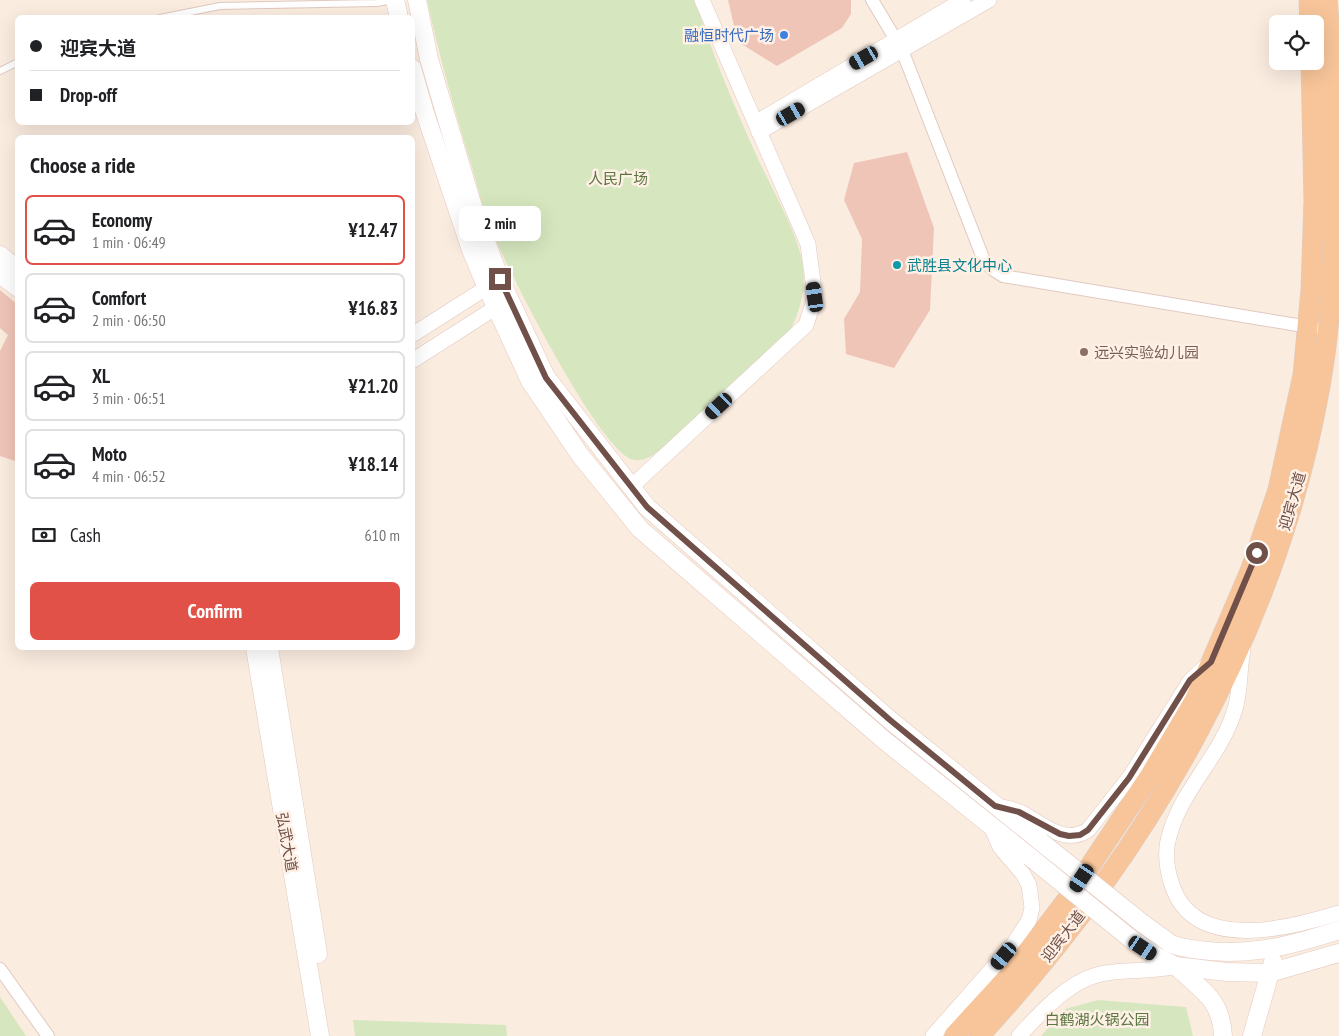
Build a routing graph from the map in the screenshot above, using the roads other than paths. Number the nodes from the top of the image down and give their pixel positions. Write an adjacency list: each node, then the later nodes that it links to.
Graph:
1 (395, 0): 9 (lane); 10 (main road)
2 (417, 0): 21 (main road)
3 (702, 0): 17 (street)
4 (872, 0): 12 (street)
5 (963, 0): 12 (street)
6 (989, 0): 12 (street)
7 (1308, 0): 11 (main road)
8 (1328, 0): 25 (main road, 迎宾大道)
9 (175, 15)
10 (398, 15)
11 (1309, 15)
12 (899, 45): 17 (street); 24 (street)
13 (15, 64): 15 (lane)
14 (1311, 70): 24 (main road, 迎宾大道)
15 (0, 71)
16 (415, 78): 21 (main road)
17 (757, 127): 28 (street)
18 (0, 255): 19 (main road)
19 (15, 268)
20 (0, 274): 22 (main road)
21 (493, 283): 23 (main road); 26 (street)
22 (15, 286)
23 (504, 303): 27 (street); 28 (main road); 34 (main road)
24 (1308, 326): 25 (street); 32 (main road, 迎宾大道)
25 (1328, 330): 29 (main road, 迎宾大道)
26 (415, 333)
27 (415, 359)
28 (632, 487): 33 (main road)
29 (1246, 630): 35 (street); 47 (main road, 迎宾大道)
30 (255, 650): 43 (main road, 弘武大道)
31 (269, 650): 44 (main road, 弘武大道)
32 (1211, 662): 33 (street); 46 (main road, 迎宾大道)
33 (995, 806): 37 (main road, bridge)
34 (991, 826): 39 (main road, bridge); 45 (street)
35 (1339, 913)
36 (1339, 930): 37 (main road)
37 (1279, 948): 41 (main road)
38 (1339, 953): 41 (main road)
39 (1176, 966): 41 (main road); 48 (street); 49 (main road)
40 (0, 969): 42 (street)
41 (1269, 973): 50 (main road)
42 (48, 1036)
43 (320, 1036)
44 (331, 1036)
45 (933, 1036)
46 (954, 1036)
47 (978, 1036)
48 (1019, 1036)
49 (1222, 1036)
50 (1252, 1036)

